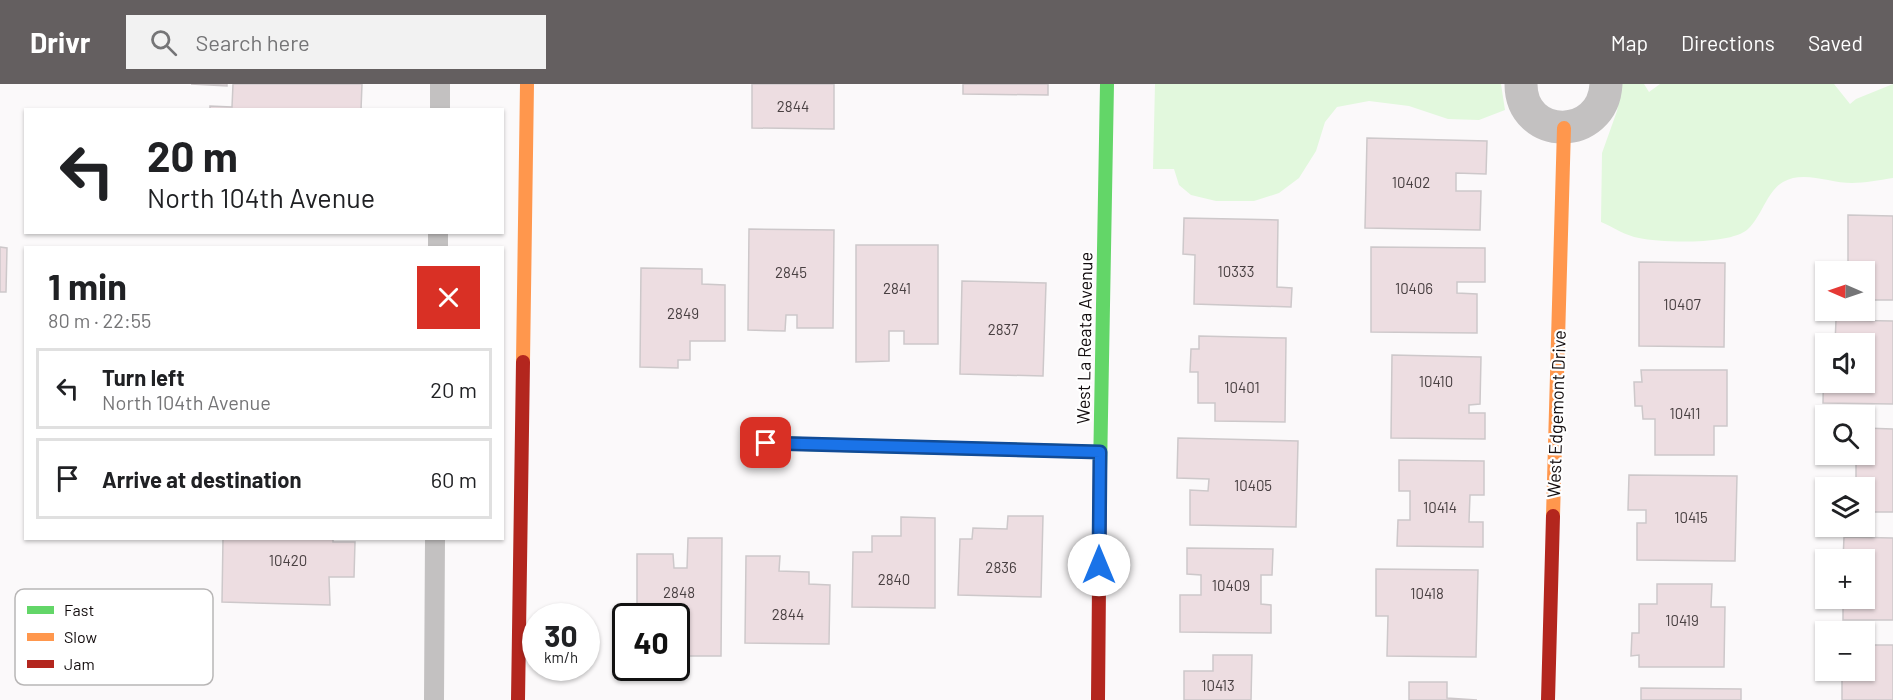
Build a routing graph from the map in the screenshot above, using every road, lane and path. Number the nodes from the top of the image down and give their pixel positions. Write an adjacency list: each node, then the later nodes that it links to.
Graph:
1 (440, 84): 6 (lane)
2 (527, 84): 12 (street)
3 (1107, 84): 9 (street, West La Reata Avenue)
4 (1521, 84): 7 (street)
5 (1606, 84): 7 (street)
6 (440, 108)
7 (1564, 128): 14 (street, West Edgemont Drive)
8 (766, 443): 9 (street)
9 (1100, 452): 13 (street, West La Reata Avenue)
10 (435, 540): 11 (lane)
11 (434, 700)
12 (518, 700)
13 (1098, 700)
14 (1548, 700)

